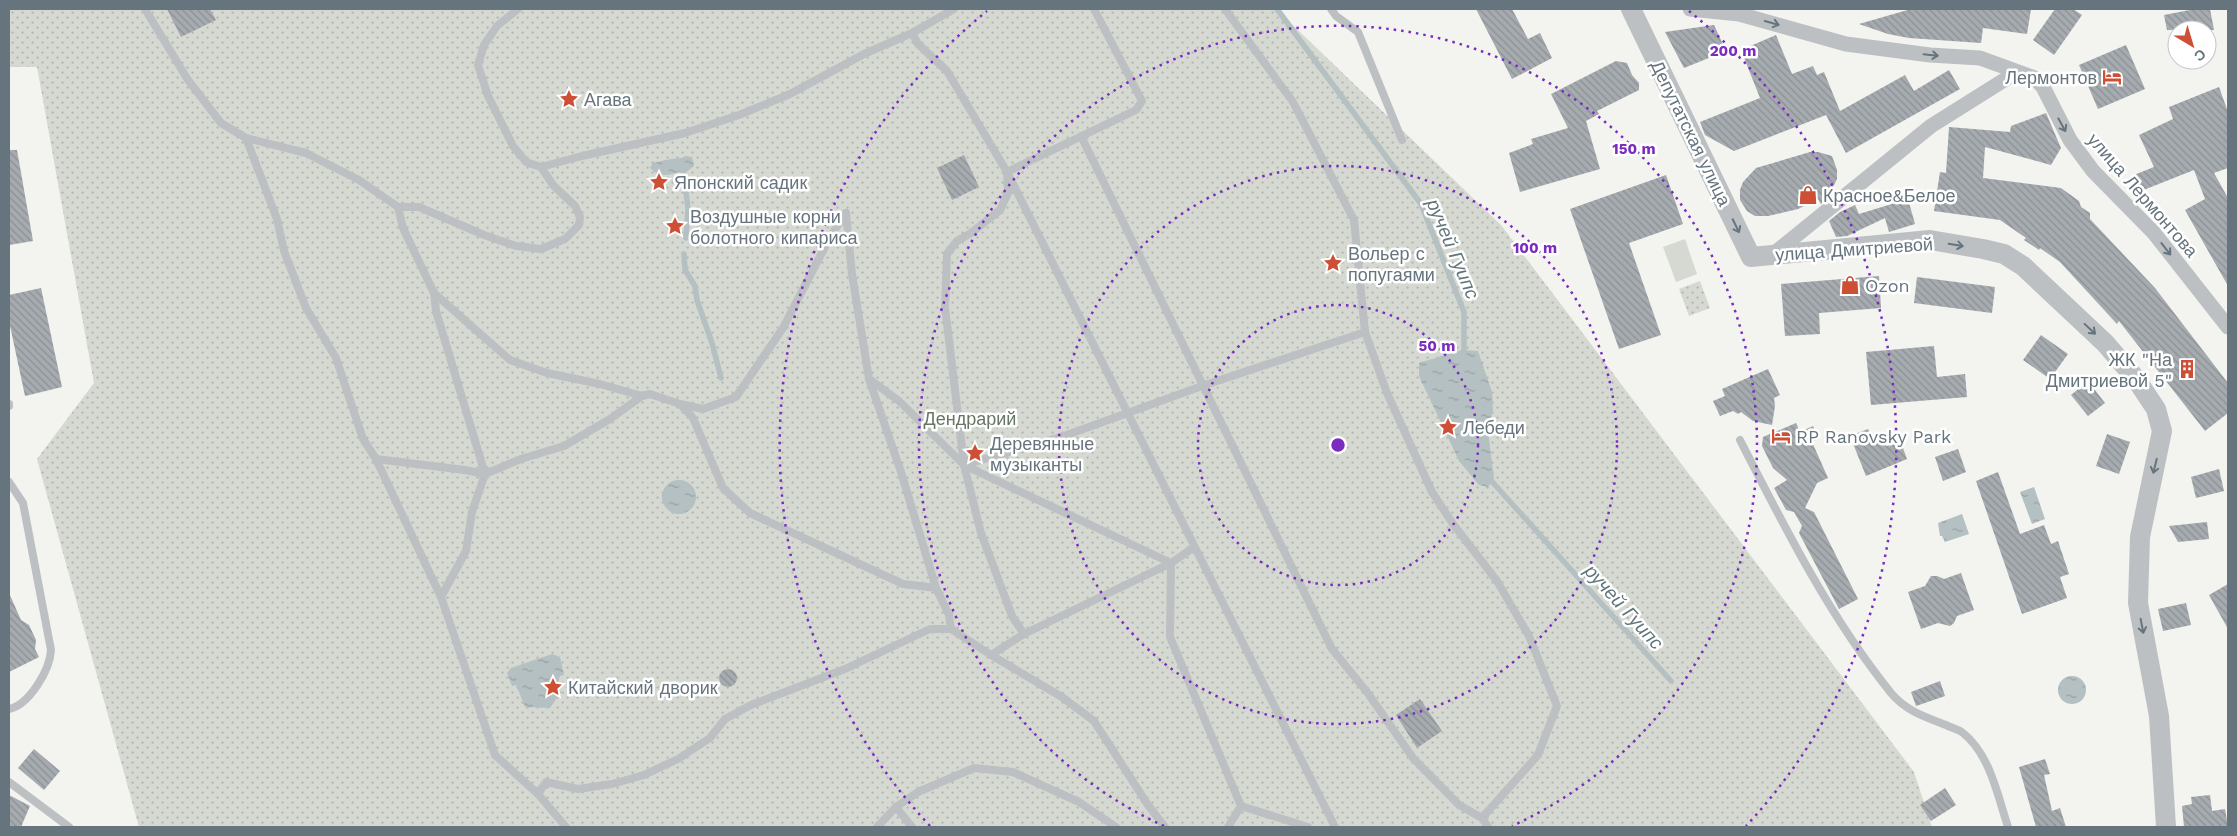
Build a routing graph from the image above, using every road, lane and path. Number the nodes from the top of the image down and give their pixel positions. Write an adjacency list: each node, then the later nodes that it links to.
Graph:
1 (145, 9): 12 (lane)
2 (518, 9): 14 (lane)
3 (954, 9): 9 (lane)
4 (1094, 9): 11 (lane)
5 (1224, 9): 20 (lane)
6 (1331, 9): 13 (lane)
7 (1630, 9): 17 (street, Депутатская улица, one-way to 17)
8 (1690, 9): 10 (street, улица Лермонтова, one-way to 10)
9 (912, 34): 14 (lane); 15 (lane)
10 (2019, 72): 17 (street); 19 (street, улица Лермонтова, one-way to 19)
11 (1082, 136): 15 (lane); 22 (lane)
12 (246, 138): 16 (lane); 27 (lane)
13 (1402, 140)
14 (541, 168): 16 (lane)
15 (1007, 172): 25 (lane); 28 (lane)
16 (398, 207): 18 (lane)
17 (1761, 256): 55 (street, улица Дмитриевой, one-way to 55)
18 (434, 293): 23 (lane); 29 (lane)
19 (2228, 327)
20 (1365, 332): 22 (lane); 43 (lane)
21 (869, 379): 24 (lane); 28 (lane); 33 (lane)
22 (1202, 386): 25 (lane); 43 (lane)
23 (642, 396): 24 (lane); 29 (lane)
24 (680, 404): 33 (lane)
25 (1127, 414): 28 (lane); 31 (lane)
26 (1740, 440): 54 (lane)
27 (376, 459): 29 (lane); 34 (lane)
28 (964, 465): 32 (lane); 36 (lane)
29 (485, 474): 34 (lane)
30 (9, 482): 38 (lane)
31 (1194, 548): 32 (lane); 52 (lane)
32 (1171, 563): 36 (lane); 41 (lane)
33 (936, 588): 35 (lane)
34 (441, 597): 40 (lane)
35 (951, 629): 37 (lane); 40 (lane)
36 (1024, 634): 37 (lane)
37 (991, 655): 49 (lane)
38 (9, 709)
39 (9, 782): 44 (lane)
40 (538, 794): 45 (lane)
41 (1241, 806): 50 (lane); 51 (lane)
42 (896, 807): 46 (lane); 47 (lane); 48 (lane)
43 (1482, 818): 53 (lane)
44 (69, 827)
45 (566, 827)
46 (877, 827)
47 (912, 827)
48 (1116, 827)
49 (1165, 827)
50 (1228, 827)
51 (1308, 827)
52 (1334, 827)
53 (1488, 827)
54 (2008, 827)
55 (2166, 827)

